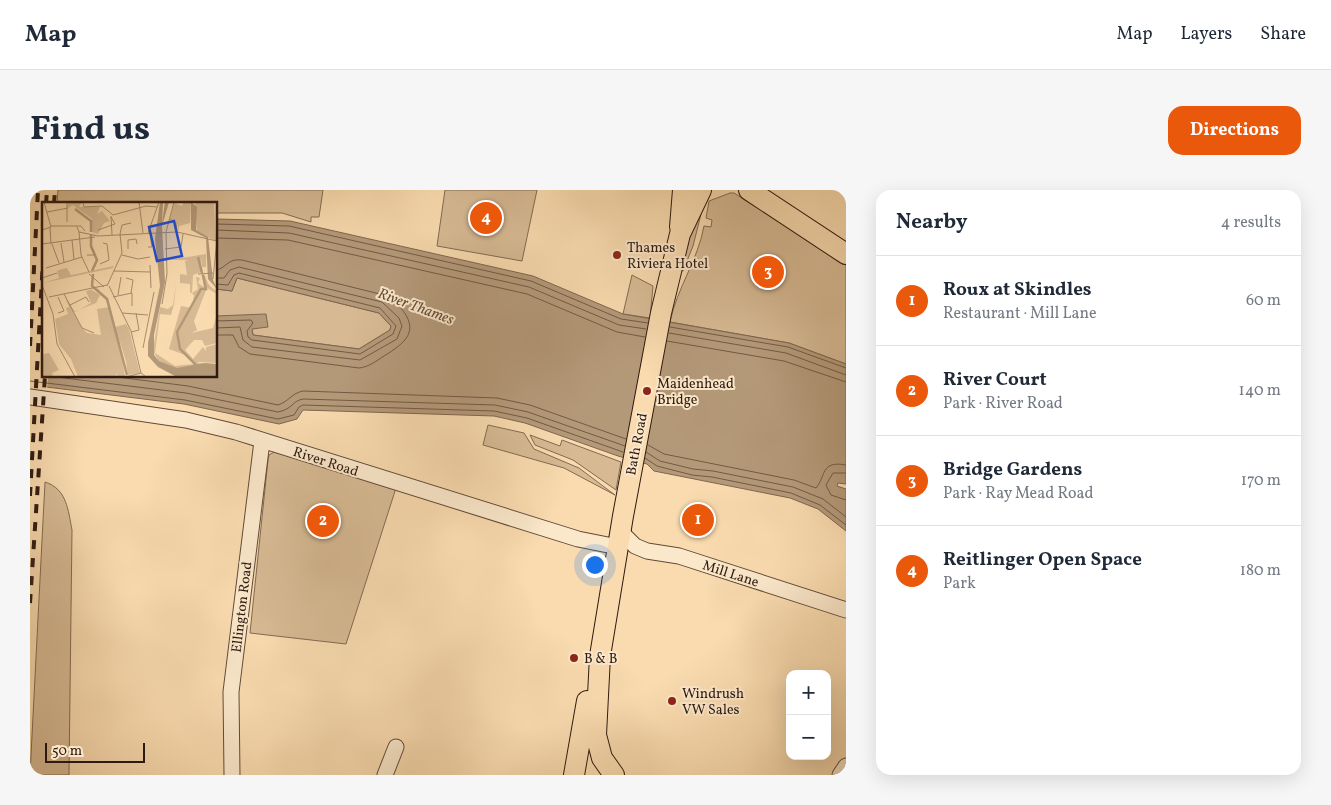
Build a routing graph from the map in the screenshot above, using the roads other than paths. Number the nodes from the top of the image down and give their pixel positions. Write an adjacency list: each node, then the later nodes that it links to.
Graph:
1 (683, 190): 4 (main road, Bath Road)
2 (701, 190): 4 (main road, Bath Road)
3 (749, 190): 5 (main road)
4 (680, 234): 8 (main road, Bath Road)
5 (846, 254)
6 (30, 397): 7 (street, River Road)
7 (262, 440): 8 (street, River Road); 14 (street, Ellington Road)
8 (620, 532): 9 (street, Mill Lane); 10 (main road, Bath Road)
9 (846, 610)
10 (600, 656): 13 (main road, Bath Road); 16 (main road, Bath Road)
11 (396, 747): 15 (street)
12 (846, 766): 17 (street)
13 (610, 771): 16 (main road, Bath Road)
14 (232, 775)
15 (385, 775)
16 (574, 775)
17 (840, 775)

